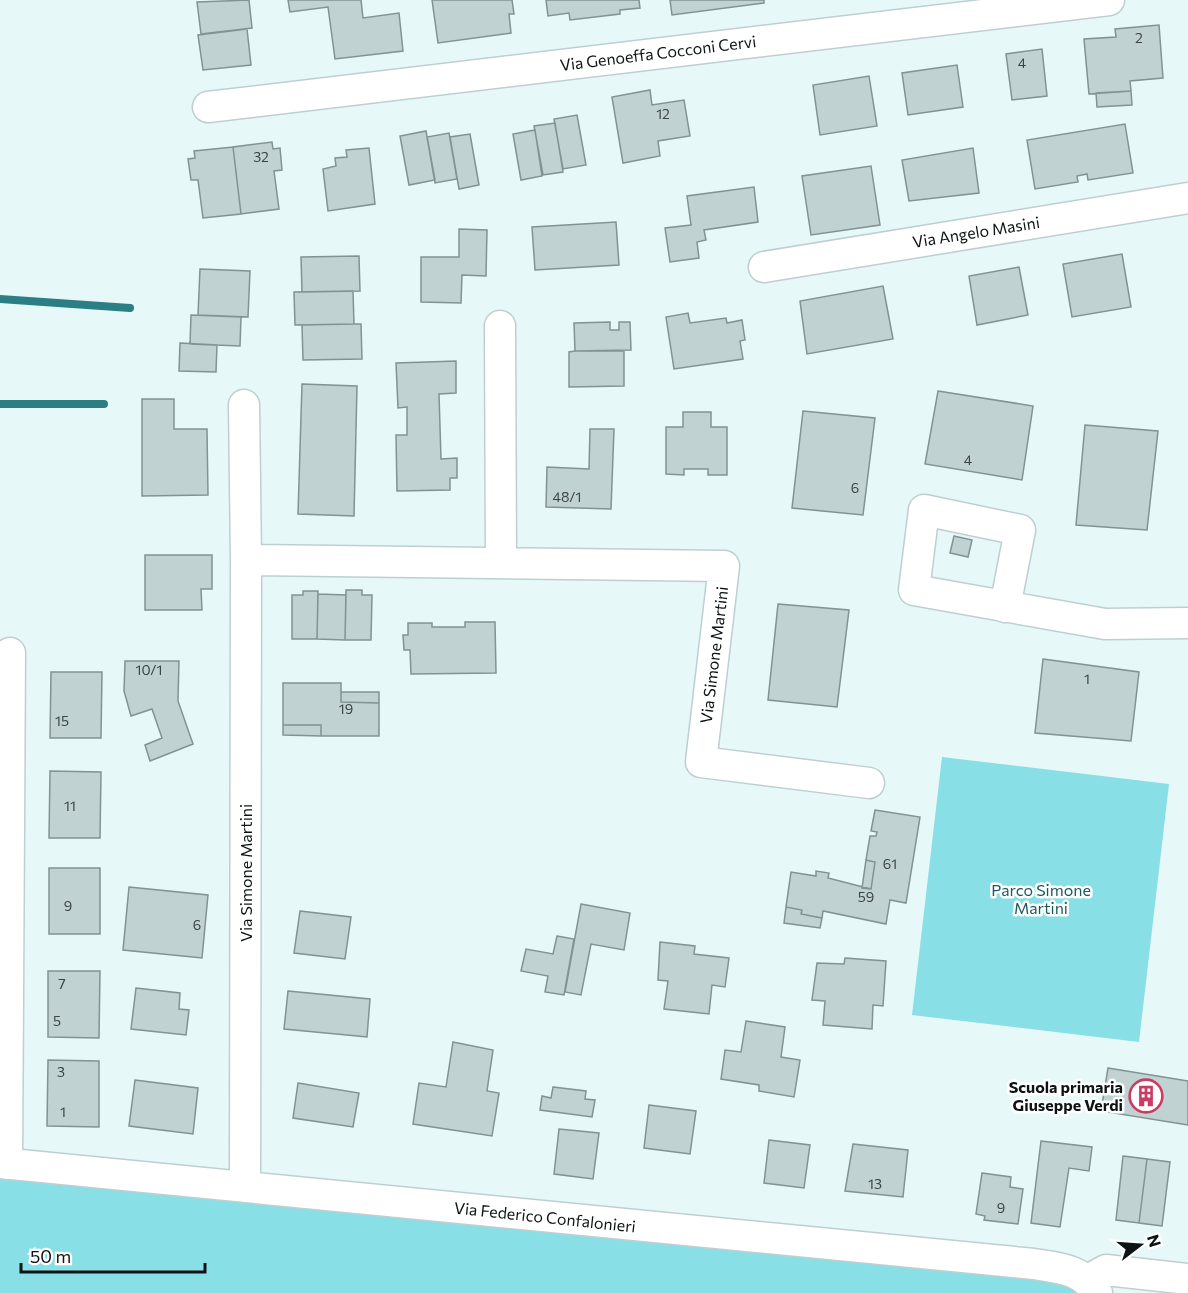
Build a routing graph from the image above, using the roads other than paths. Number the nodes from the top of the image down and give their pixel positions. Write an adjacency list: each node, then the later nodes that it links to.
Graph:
1 (1109, 0): 2 (street, Via Genoeffa Cocconi Cervi)
2 (208, 106)
3 (1188, 198): 4 (street, Via Angelo Masini)
4 (764, 267)
5 (500, 326): 8 (street)
6 (244, 405): 7 (street, Via Simone Martini)
7 (246, 560): 8 (street, Via Simone Martini); 14 (street, Via Simone Martini)
8 (501, 562): 12 (street, Via Simone Martini)
9 (1005, 607): 10 (street)
10 (1188, 623)
11 (10, 653): 13 (street)
12 (869, 783)
13 (3, 1164): 14 (street, Via Federico Confalonieri)
14 (245, 1187): 16 (street, Via Federico Confalonieri)
15 (1188, 1280): 16 (street, Via Federico Confalonieri)
16 (1092, 1286)

